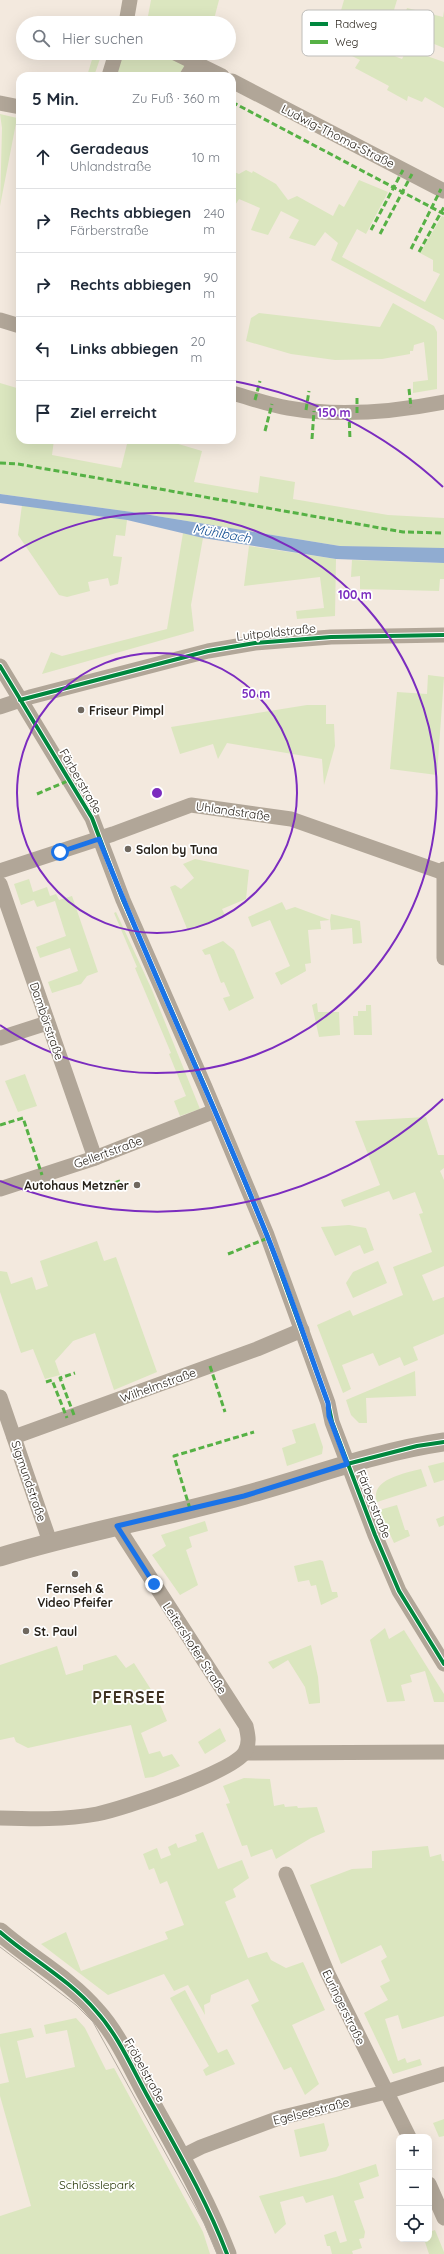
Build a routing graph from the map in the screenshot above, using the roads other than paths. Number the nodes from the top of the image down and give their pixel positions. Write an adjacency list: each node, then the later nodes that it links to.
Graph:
1 (130, 0): 2 (street)
2 (127, 16)
3 (114, 60): 6 (street)
4 (189, 60): 5 (street)
5 (195, 63): 7 (street); 8 (street)
6 (109, 72)
7 (189, 72)
8 (214, 72)
9 (236, 83): 12 (street, Ludwig-Thoma-Straße)
10 (0, 103): 11 (street)
11 (16, 106)
12 (444, 191)
13 (0, 320): 14 (street)
14 (16, 325)
15 (236, 394): 16 (street)
16 (444, 402)
17 (444, 635): 19 (street, Luitpoldstraße)
18 (0, 666): 19 (street, Färberstraße)
19 (20, 700): 20 (street, Luitpoldstraße); 21 (street, Färberstraße)
20 (0, 707)
21 (99, 839): 23 (street, Uhlandstraße); 24 (street, Uhlandstraße); 29 (street, Färberstraße)
22 (444, 869): 24 (street)
23 (0, 871)
24 (444, 873): 26 (street)
25 (0, 884): 27 (street, Dambörstraße)
26 (444, 958)
27 (47, 1023): 28 (street); 30 (street, Dambörstraße)
28 (0, 1038)
29 (215, 1111): 30 (street, Gellertstraße); 32 (street, Färberstraße)
30 (94, 1158): 31 (street, Gellertstraße)
31 (0, 1189)
32 (302, 1330): 34 (street, Wilhelmstraße); 36 (street, Färberstraße)
33 (0, 1397): 34 (street, Sigmundstraße)
34 (14, 1437): 38 (street, Sigmundstraße)
35 (444, 1442): 36 (street)
36 (347, 1464): 37 (street); 40 (street, Färberstraße)
37 (117, 1526): 38 (street); 42 (street, Leitershofer Straße)
38 (50, 1542): 39 (street)
39 (0, 1557)
40 (444, 1664)
41 (444, 1752): 42 (street)
42 (245, 1753): 43 (street)
43 (0, 1818)
44 (286, 1874): 47 (street, Euringerstraße)
45 (0, 1932): 49 (street, Fröbelstraße)
46 (444, 2074): 47 (street, Egelseestraße)
47 (386, 2092): 48 (street, Euringerstraße); 49 (street, Egelseestraße)
48 (408, 2134)
49 (181, 2157): 52 (street, Fröbelstraße)
50 (432, 2191): 51 (street)
51 (444, 2218)
52 (227, 2254)

